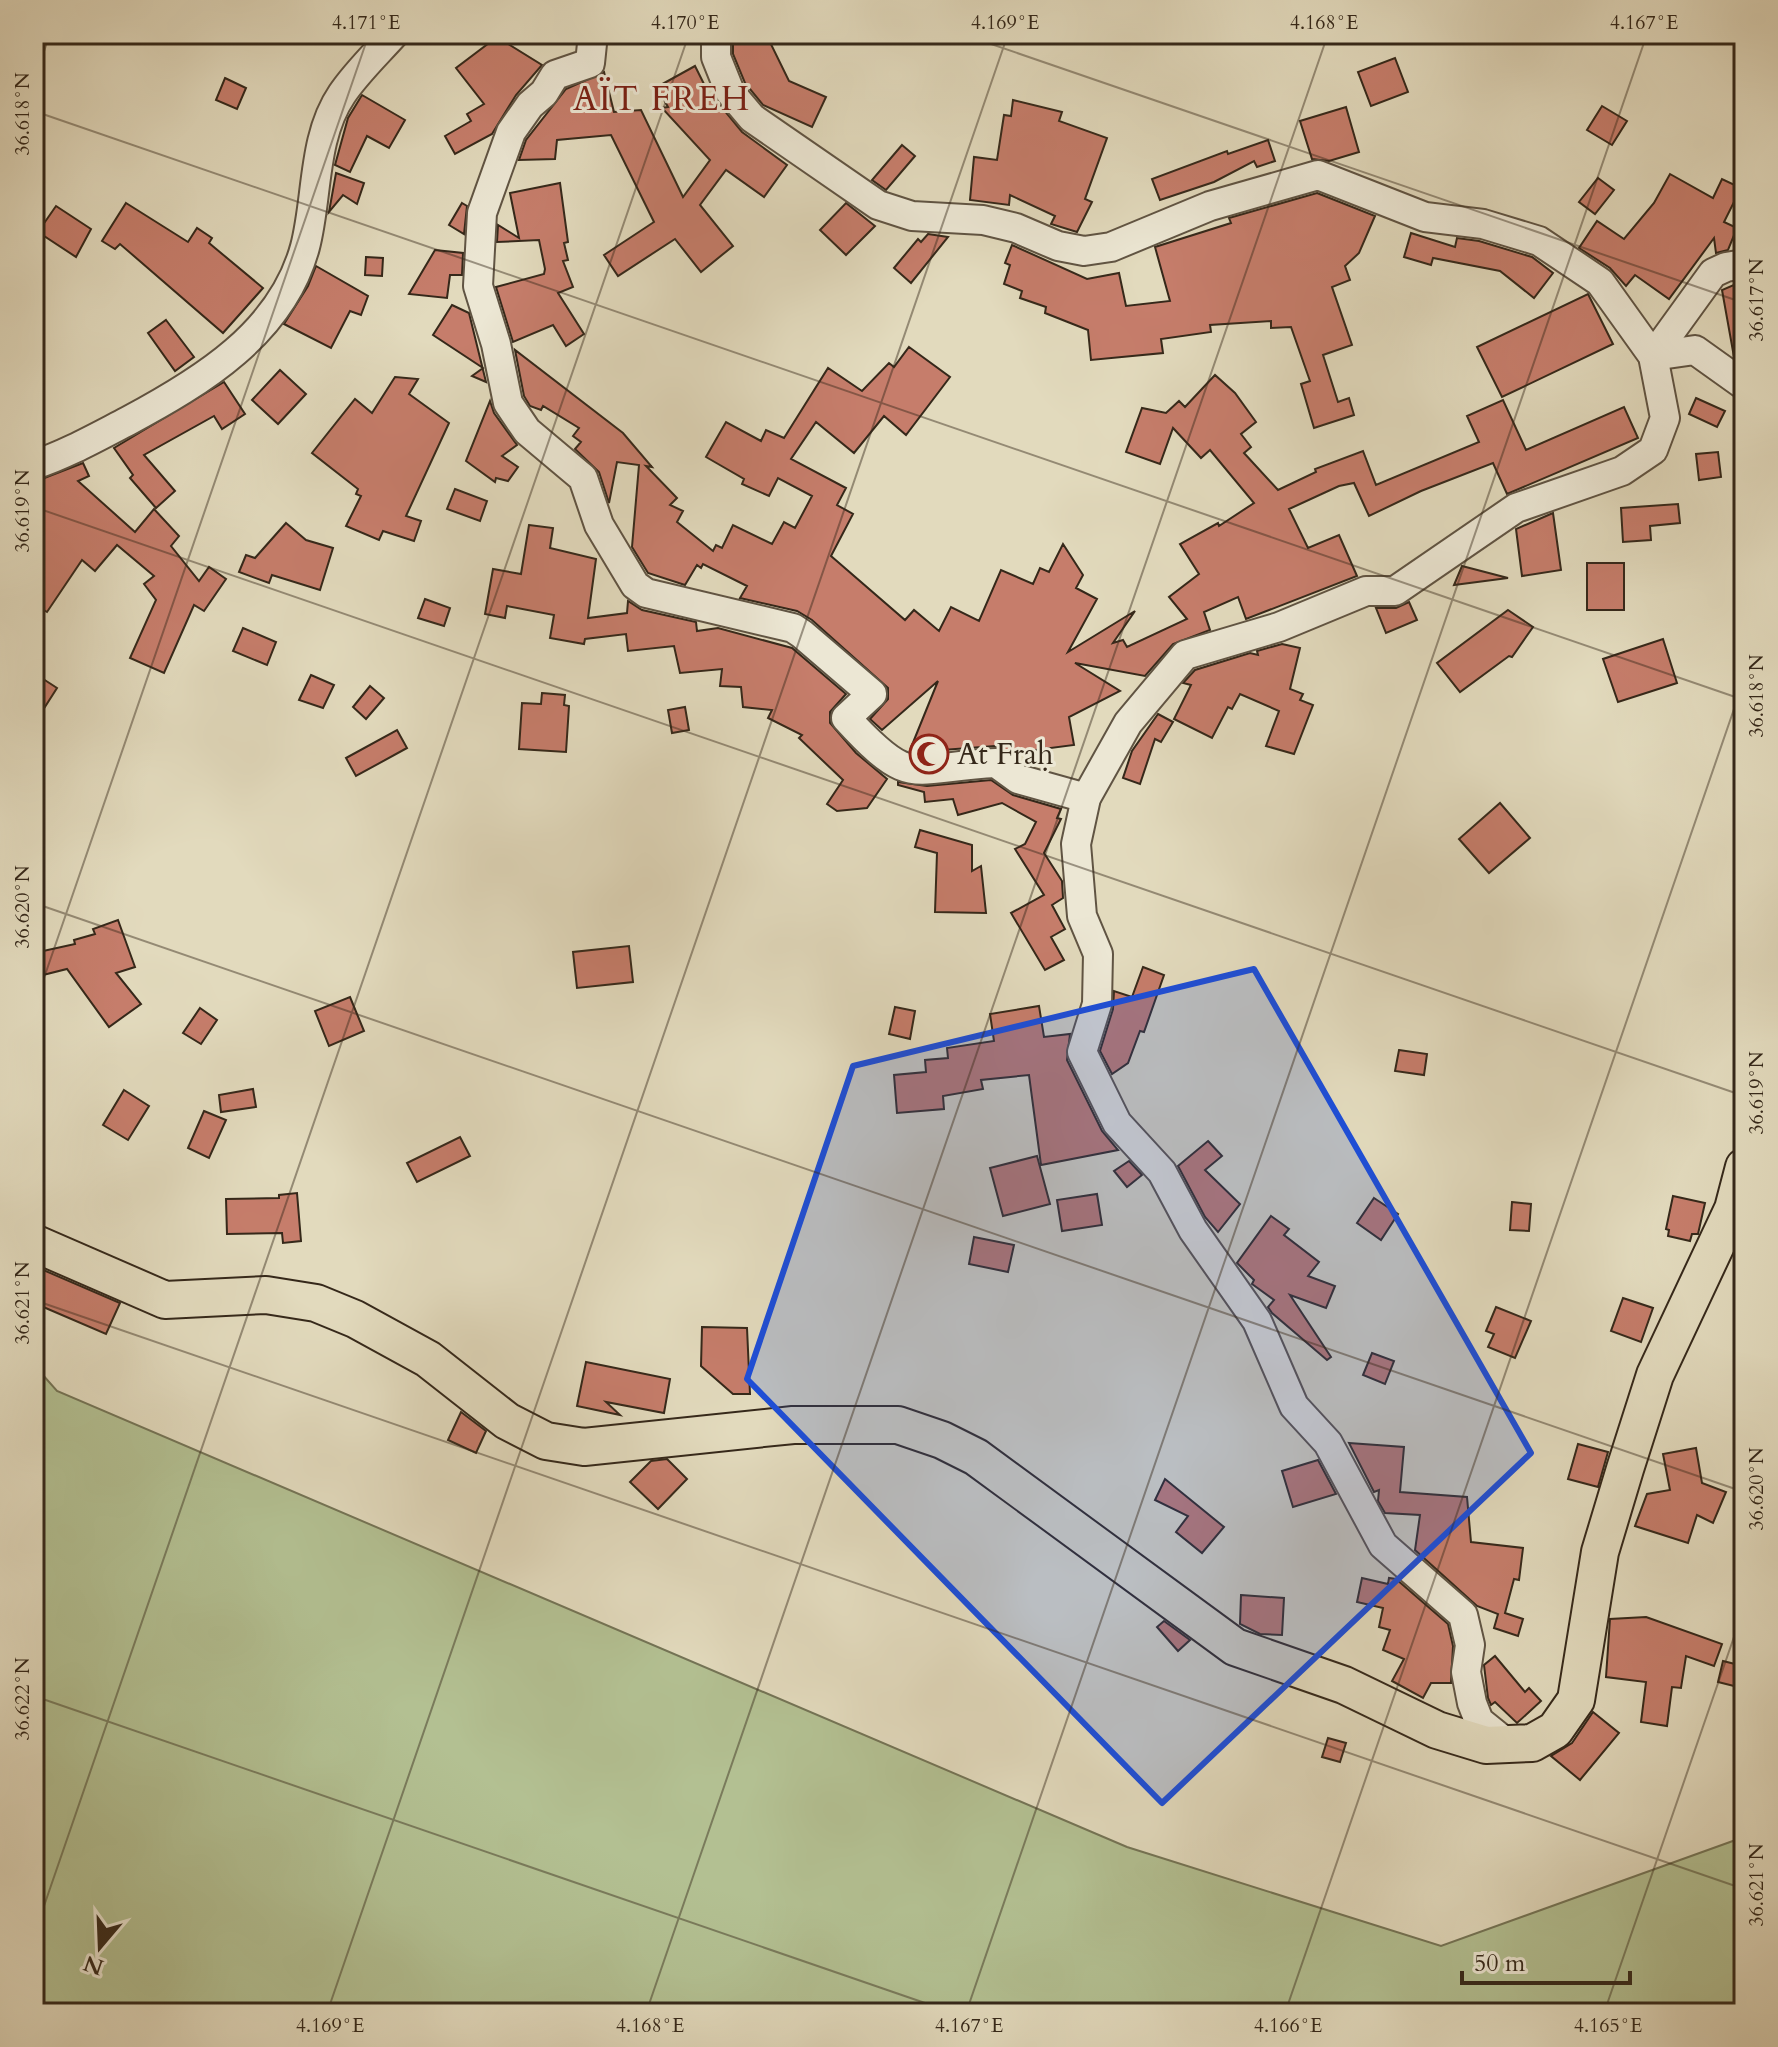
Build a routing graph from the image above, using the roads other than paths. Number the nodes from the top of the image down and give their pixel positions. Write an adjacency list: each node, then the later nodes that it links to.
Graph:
1 (394, 34): 7 (street)
2 (593, 34): 8 (street)
3 (716, 34): 5 (street)
4 (1744, 264): 5 (street)
5 (1653, 356): 6 (street); 8 (street)
6 (1744, 385)
7 (34, 465)
8 (1086, 798): 11 (street)
9 (1744, 1167): 11 (main road)
10 (34, 1243): 11 (main road)
11 (1510, 1746)

